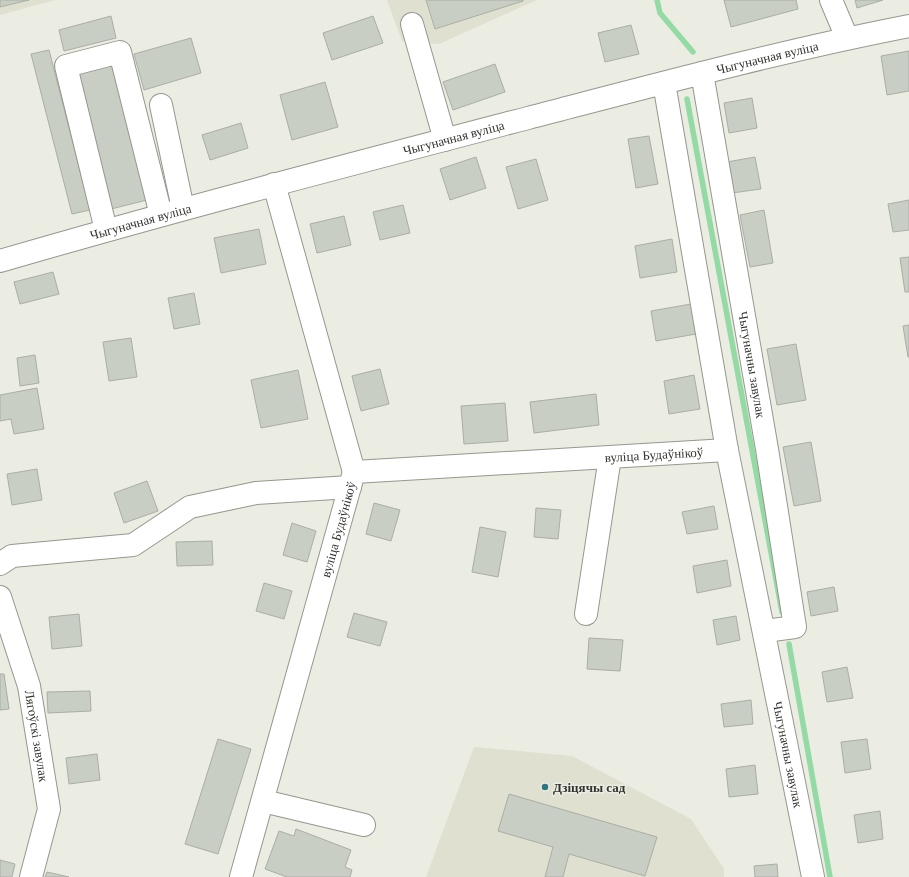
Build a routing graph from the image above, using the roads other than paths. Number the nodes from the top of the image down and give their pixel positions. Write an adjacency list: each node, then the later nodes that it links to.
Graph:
1 (832, 0): 4 (street)
2 (412, 24): 8 (street)
3 (909, 26): 4 (street, Чыгуначная вуліца)
4 (846, 38): 5 (street, Чыгуначная вуліца)
5 (702, 73): 6 (street, Чыгуначная вуліца); 20 (street, Чыгуначны завулак)
6 (664, 83): 8 (street, Чыгуначная вуліца); 14 (street, Чыгуначны завулак)
7 (161, 105): 10 (street)
8 (445, 140): 9 (street, Чыгуначная вуліца)
9 (274, 184): 10 (street, Чыгуначная вуліца); 16 (street)
10 (183, 209): 11 (street, Чыгуначная вуліца)
11 (161, 215): 12 (street, Чыгуначная вуліца); 12 (street)
12 (106, 230): 13 (street, Чыгуначная вуліца)
13 (0, 261)
14 (727, 450): 15 (street, вуліца Будаўнікоў); 20 (street, Чыгуначны завулак)
15 (610, 457): 16 (street, вуліца Будаўнікоў); 19 (street)
16 (352, 480): 17 (street); 21 (street, вуліца Будаўнікоў)
17 (0, 564)
18 (0, 597): 23 (street, Лягоўскі завулак)
19 (586, 614)
20 (765, 631): 25 (street, Чыгуначны завулак)
21 (263, 801): 22 (street); 24 (street, вуліца Будаўнікоў)
22 (364, 825)
23 (31, 877)
24 (241, 877)
25 (813, 877)

